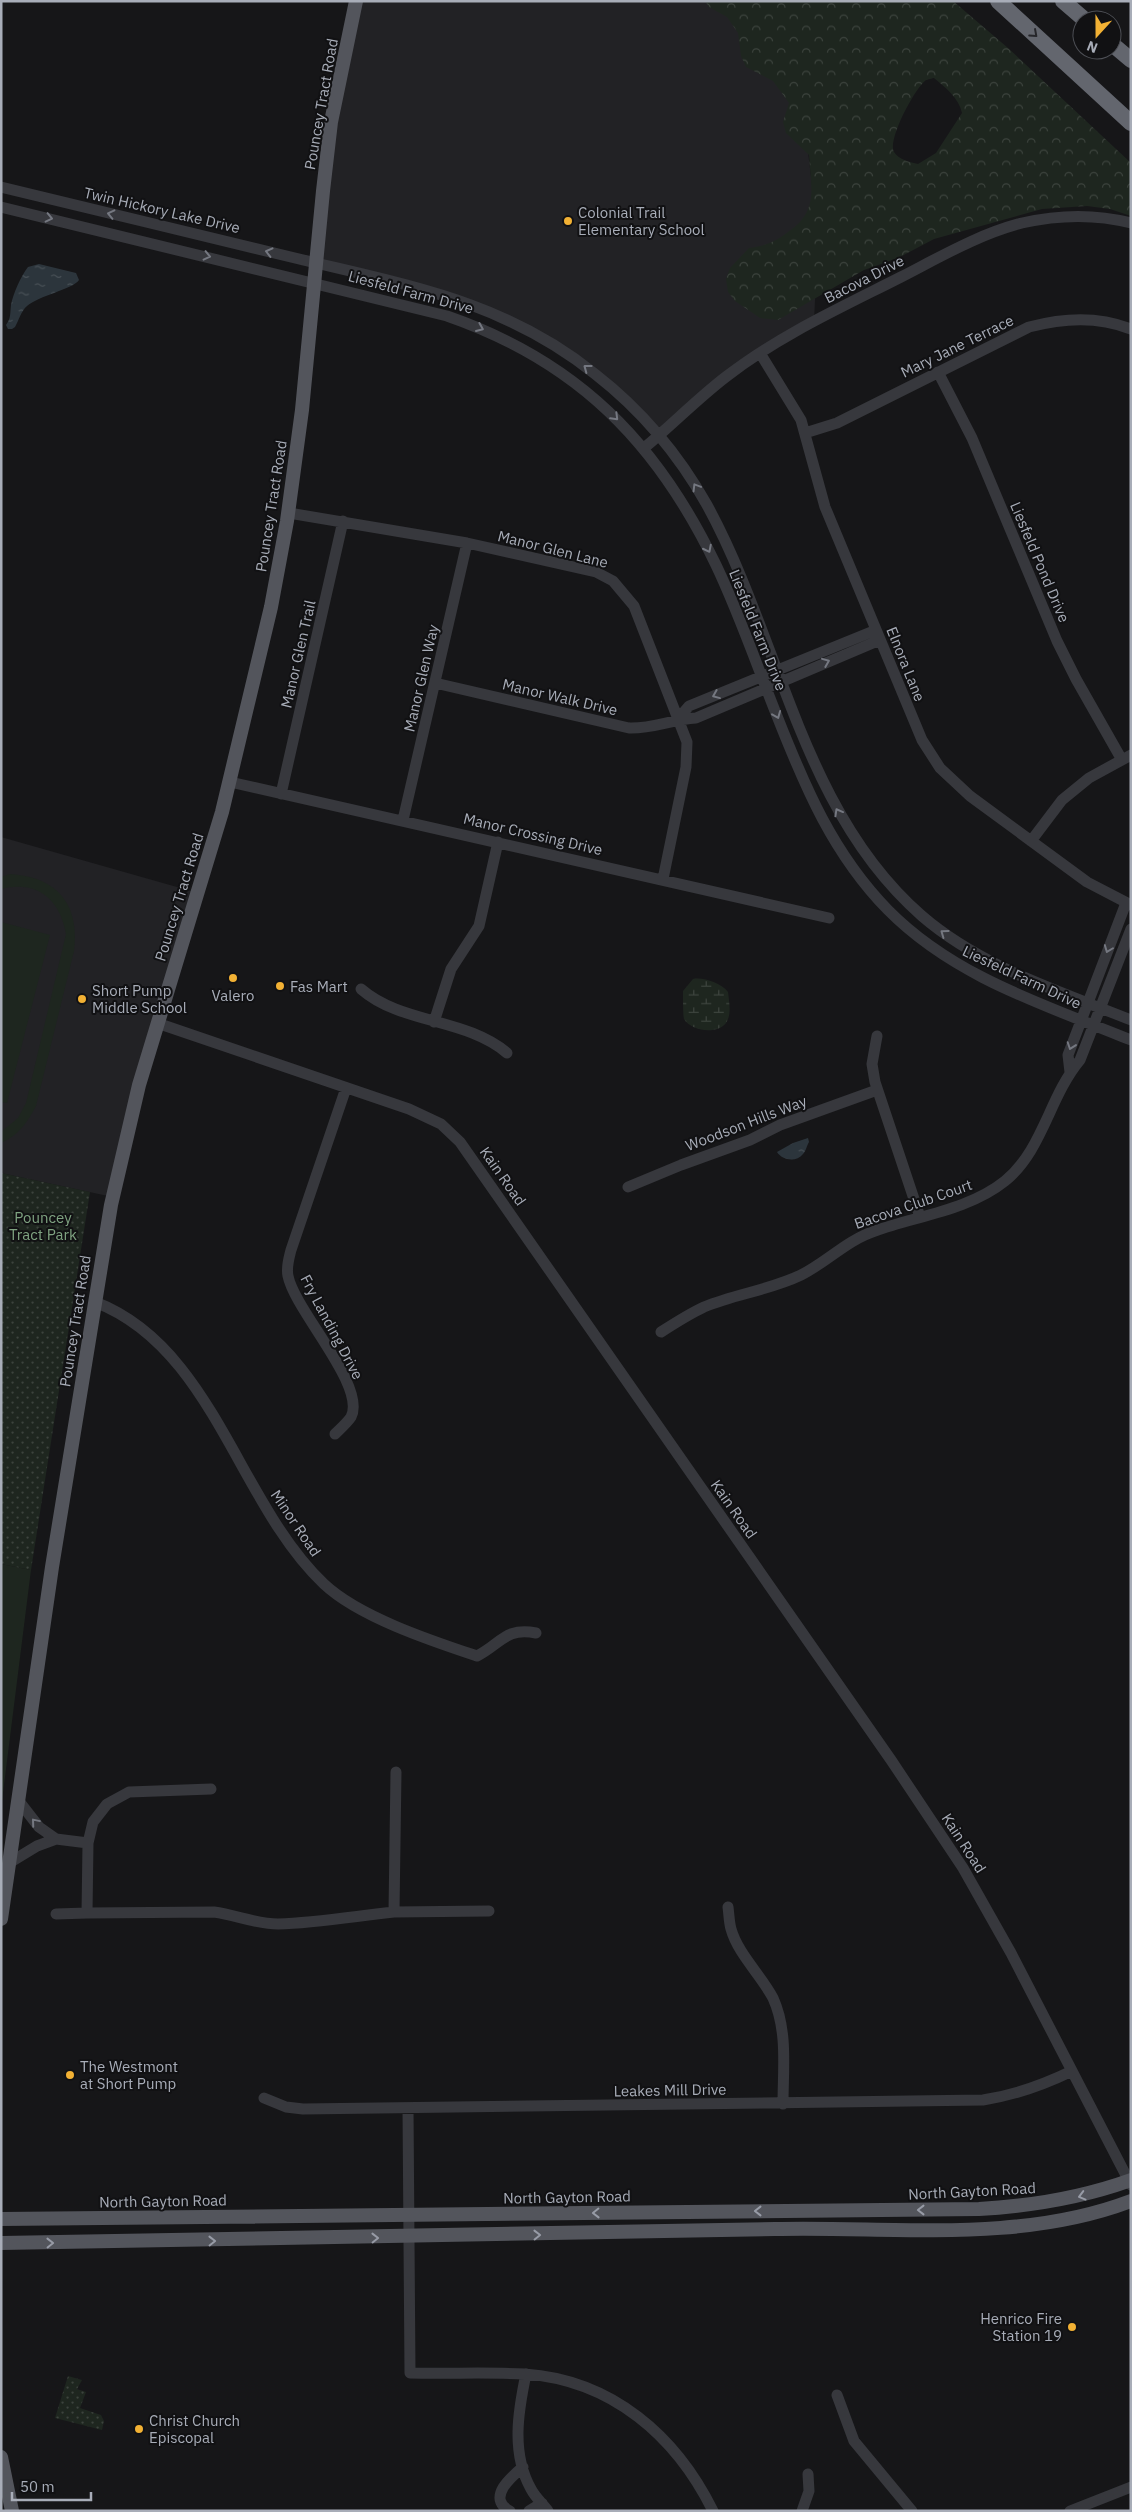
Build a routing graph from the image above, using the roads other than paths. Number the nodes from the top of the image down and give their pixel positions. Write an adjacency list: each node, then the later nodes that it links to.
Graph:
1 (356, 1): 9 (main road, Pouncey Tract Road)
2 (998, 1): 5 (highway, one-way to 5)
3 (1064, 1): 4 (highway)
4 (1074, 10)
5 (1131, 123)
6 (1, 187): 9 (street, Twin Hickory Lake Drive, one-way to 6)
7 (1, 207): 10 (street, one-way to 10)
8 (1131, 223): 12 (street, Bacova Drive)
9 (316, 263): 10 (main road, Pouncey Tract Road); 15 (street, Liesfeld Farm Drive, one-way to 9)
10 (315, 282): 16 (street, Liesfeld Farm Drive, one-way to 16); 17 (main road, Pouncey Tract Road)
11 (1131, 329): 13 (street, Mary Jane Terrace)
12 (760, 353): 14 (street, Elnora Lane); 15 (street, Bacova Drive)
13 (938, 372): 14 (street, Mary Jane Terrace); 26 (street, Liesfeld Pond Drive)
14 (804, 433): 20 (street, Elnora Lane)
15 (658, 436): 16 (street, Bacova Drive); 21 (street, Liesfeld Farm Drive, one-way to 15)
16 (644, 448): 22 (street, Liesfeld Farm Drive, one-way to 22)
17 (289, 513): 18 (street, Manor Glen Lane); 27 (main road, Pouncey Tract Road)
18 (343, 521): 19 (street, Manor Glen Lane); 28 (street, Manor Glen Trail)
19 (467, 543): 23 (street, Manor Glen Way); 25 (street, Manor Glen Lane)
20 (878, 635): 21 (street); 31 (street, Elnora Lane)
21 (779, 676): 22 (street, Manor Walk Drive); 24 (street, Manor Walk Drive); 37 (street, Liesfeld Farm Drive, one-way to 21)
22 (761, 677): 24 (street, Liesfeld Farm Drive); 25 (street, Manor Walk Drive, one-way to 25)
23 (435, 683): 25 (street, Manor Walk Drive); 29 (street, Manor Glen Way)
24 (766, 688): 25 (street, Manor Walk Drive); 39 (street, Liesfeld Farm Drive, one-way to 39)
25 (678, 719): 32 (street, Manor Glen Lane)
26 (1126, 757): 31 (street)
27 (230, 782): 28 (street, Manor Crossing Drive); 42 (main road, Pouncey Tract Road)
28 (282, 794): 29 (street, Manor Crossing Drive)
29 (403, 820): 30 (street, Manor Crossing Drive)
30 (498, 842): 32 (street, Manor Crossing Drive); 41 (street)
31 (1031, 842): 33 (street, Elnora Lane)
32 (663, 879): 34 (street, Manor Crossing Drive)
33 (1128, 904): 37 (street, Bacova Club Court, one-way to 37)
34 (829, 918)
35 (1131, 929): 38 (street, Bacova Club Court)
36 (360, 989): 41 (street)
37 (1087, 1002): 38 (street, Liesfeld Farm Drive); 39 (street, Bacova Club Court)
38 (1100, 1007): 40 (street, Liesfeld Farm Drive); 43 (street, Bacova Club Court)
39 (1080, 1020): 43 (street, Liesfeld Farm Drive); 47 (street, Bacova Club Court, one-way to 47)
40 (1131, 1020)
41 (434, 1022): 46 (street)
42 (157, 1023): 48 (street, Kain Road); 52 (main road, Pouncey Tract Road)
43 (1093, 1025): 45 (street, Liesfeld Farm Drive); 47 (street, Bacova Club Court)
44 (877, 1036): 49 (street)
45 (1131, 1040)
46 (507, 1053)
47 (1070, 1072): 51 (street, Bacova Club Court)
48 (346, 1088): 54 (street, Fry Landing Drive); 68 (street, Kain Road)
49 (877, 1090): 50 (street, Woodson Hills Way); 51 (street)
50 (628, 1187)
51 (920, 1217): 53 (street, Bacova Club Court)
52 (94, 1302): 55 (street, Minor Road); 58 (main road, Pouncey Tract Road)
53 (661, 1332)
54 (335, 1434)
55 (536, 1634)
56 (396, 1772): 64 (street)
57 (211, 1789): 60 (street)
58 (18, 1800): 59 (street, one-way to 58); 61 (main road, Pouncey Tract Road)
59 (56, 1839): 60 (street); 61 (street)
60 (88, 1843): 65 (street)
61 (9, 1863): 67 (main road, Pouncey Tract Road)
62 (728, 1907): 70 (street)
63 (489, 1911): 64 (street)
64 (394, 1912): 65 (street)
65 (87, 1913): 66 (street)
66 (56, 1914)
67 (1, 1919)
68 (1072, 2071): 70 (street, Leakes Mill Drive); 72 (street, Kain Road)
69 (264, 2098): 71 (street, Leakes Mill Drive)
70 (783, 2104): 71 (street, Leakes Mill Drive)
71 (408, 2108): 74 (street)
72 (1130, 2182): 74 (main road, North Gayton Road, one-way to 74)
73 (1131, 2201): 76 (main road, one-way to 73)
74 (410, 2215): 75 (main road, North Gayton Road); 76 (street)
75 (1, 2219)
76 (410, 2238): 77 (main road, one-way to 76); 78 (street)
77 (1, 2243)
78 (526, 2374): 81 (street); 88 (street)
79 (837, 2395): 90 (street)
80 (1, 2457): 85 (main road)
81 (523, 2467): 84 (street); 86 (street)
82 (808, 2474): 89 (street)
83 (1131, 2487): 91 (street)
84 (545, 2507): 87 (street)
85 (12, 2511)
86 (510, 2511)
87 (528, 2511)
88 (713, 2511)
89 (802, 2511)
90 (912, 2511)
91 (1070, 2511)

